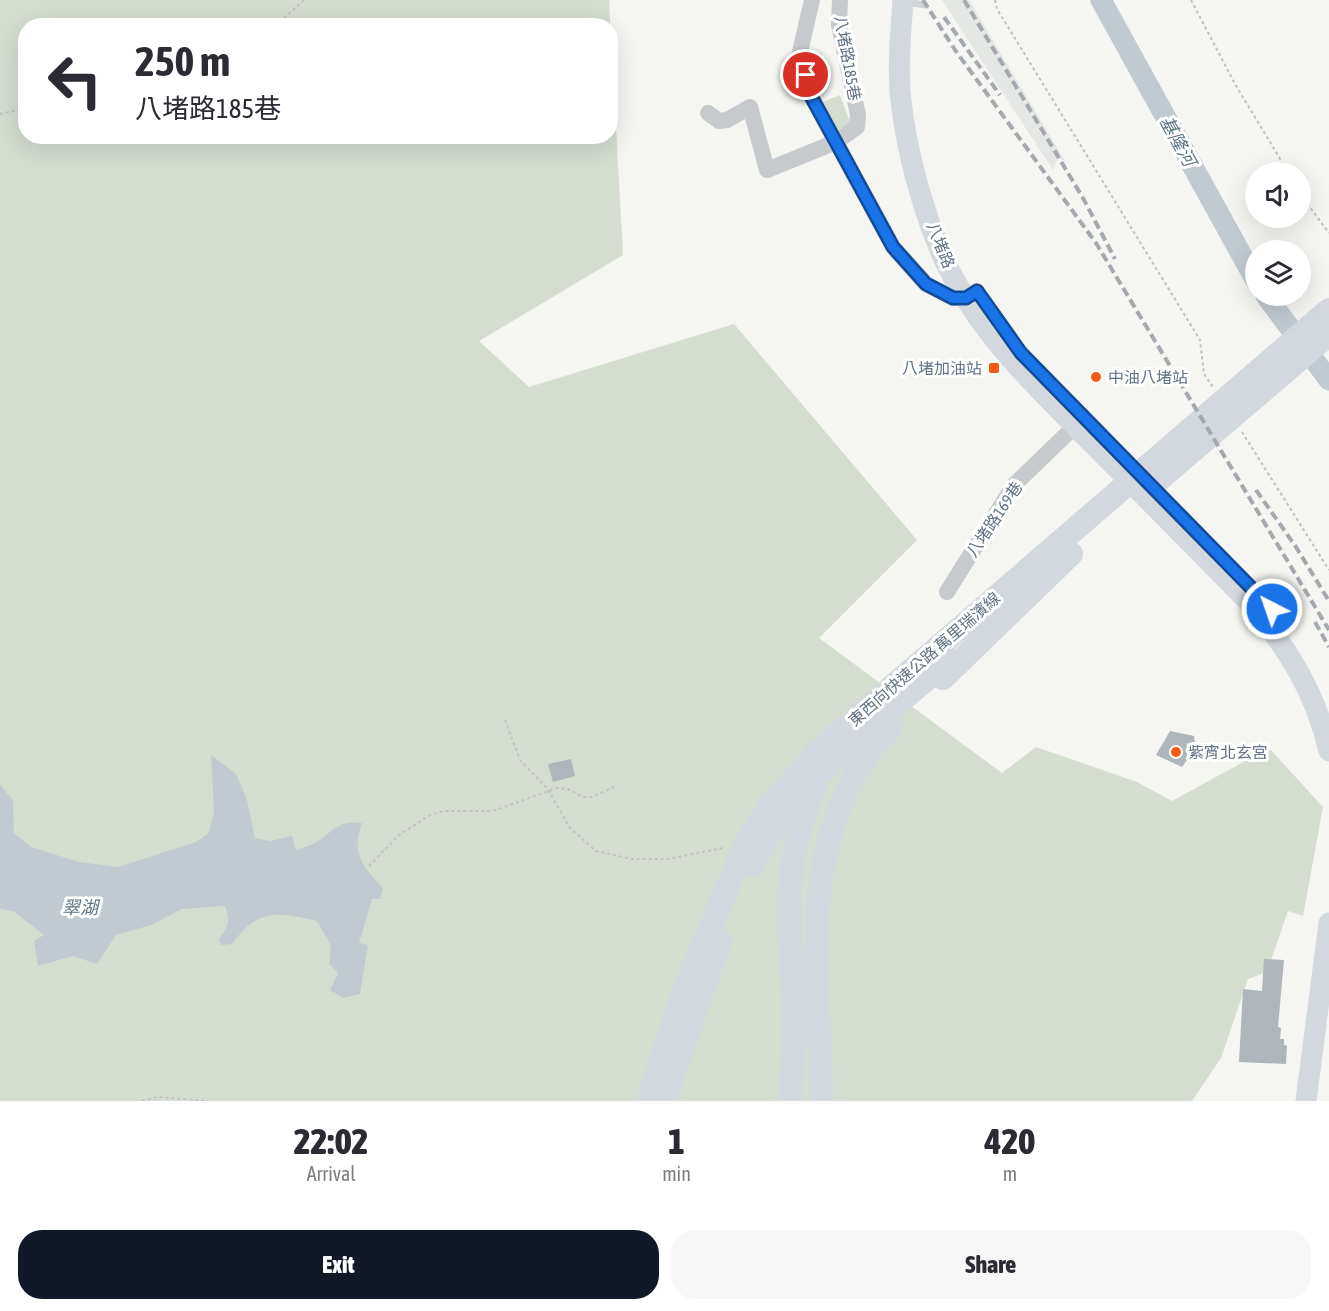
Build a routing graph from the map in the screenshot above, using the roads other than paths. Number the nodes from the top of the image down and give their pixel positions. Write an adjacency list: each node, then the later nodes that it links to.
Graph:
1 (812, 0): 5 (street, 八堵路185巷)
2 (840, 0): 5 (street, 八堵路185巷)
3 (909, 3): 6 (main road, 八堵路)
4 (708, 113): 5 (street, 八堵路185巷)
5 (836, 142): 6 (street, 八堵路185巷)
6 (972, 295): 11 (main road, 八堵路); 15 (main road, 八堵路)
7 (1329, 300): 14 (highway)
8 (1329, 310): 18 (highway, 東西向快速公路 萬里瑞濱線)
9 (1329, 319): 14 (highway)
10 (1329, 334): 12 (highway, 東西向快速公路 萬里瑞濱線)
11 (1074, 426): 13 (street, 八堵路169巷); 16 (main road, 八堵路)
12 (1071, 554): 18 (highway, 東西向快速公路 萬里瑞濱線); 26 (highway)
13 (947, 592)
14 (893, 685): 24 (highway); 25 (highway)
15 (1329, 704)
16 (1329, 751)
17 (1329, 923): 27 (main road)
18 (711, 942): 19 (highway, 東西向快速公路 萬里瑞濱線); 23 (highway, 東西向快速公路 萬里瑞濱線)
19 (686, 987): 21 (highway); 22 (highway, 東西向快速公路 萬里瑞濱線)
20 (1329, 1023): 28 (main road)
21 (631, 1101)
22 (648, 1101)
23 (664, 1101)
24 (790, 1101)
25 (805, 1101)
26 (822, 1101)
27 (1306, 1101)
28 (1319, 1101)

